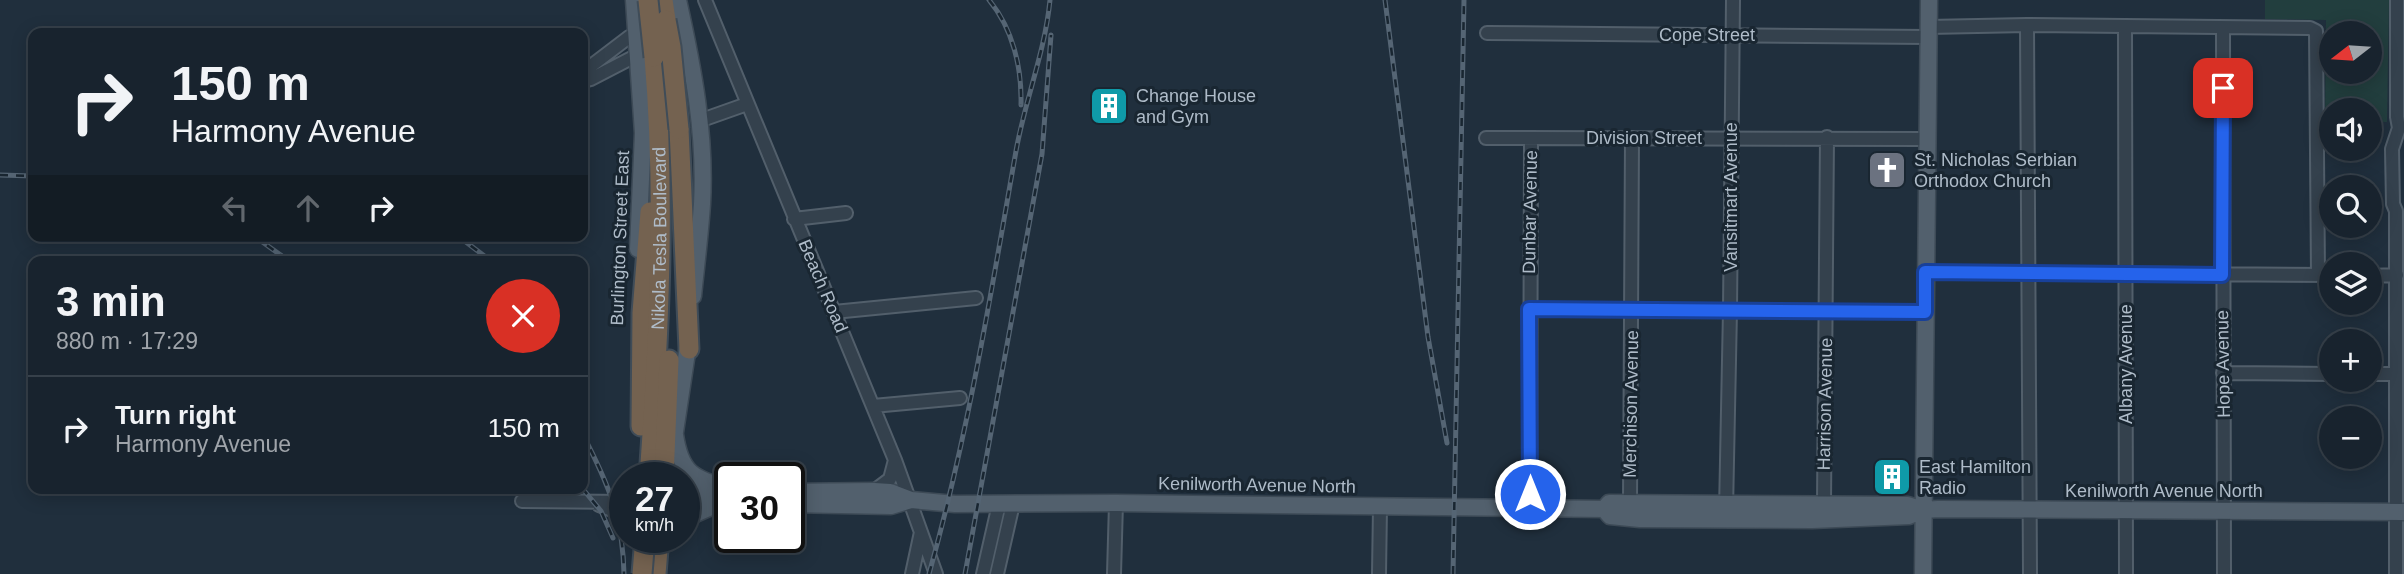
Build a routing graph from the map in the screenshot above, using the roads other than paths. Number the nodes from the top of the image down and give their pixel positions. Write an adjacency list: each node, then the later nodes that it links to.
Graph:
1 (634, 0): 13 (main road, Burlington Street East)
2 (648, 0): 18 (highway, bridge)
3 (663, 0): 24 (highway, bridge)
4 (678, 0): 17 (main road)
5 (705, 0): 21 (street, Beach Road)
6 (1733, 0): 16 (street, Vansitmart Avenue)
7 (1929, 0): 14 (main road)
8 (2398, 0): 9 (street)
9 (2401, 22): 23 (street)
10 (2027, 26): 11 (street, Cope Street); 14 (street, Cope Street); 36 (street)
11 (2125, 27): 12 (street, Cope Street); 37 (street, Albany Avenue)
12 (2223, 27): 34 (street, Cope Street); 38 (street, Hope Avenue)
13 (637, 32): 17 (street); 18 (main road, Burlington Street East); 19 (street)
14 (1928, 32): 16 (street, Cope Street); 30 (main road)
15 (1487, 33): 16 (street, Cope Street)
16 (1732, 35): 29 (street, Vansitmart Avenue)
17 (686, 38): 18 (street); 22 (main road)
18 (647, 55): 20 (street); 24 (highway); 59 (main road, Burlington Street East)
19 (588, 68)
20 (588, 80)
21 (747, 104): 22 (street); 33 (street, Beach Road)
22 (699, 121): 50 (main road)
23 (2401, 125): 31 (street)
24 (666, 130): 50 (highway); 51 (highway, Nikola Tesla Boulevard); 59 (highway)
25 (1827, 137): 29 (street, Division Street); 30 (street, Division Street); 47 (street, Harrison Avenue)
26 (1486, 138): 28 (street, Division Street)
27 (1632, 138): 28 (street, Division Street); 29 (street, Division Street); 45 (street, Merchison Avenue)
28 (1531, 139): 44 (street, Dunbar Avenue)
29 (1731, 139): 46 (street, Vansitmart Avenue)
30 (1928, 139): 35 (main road)
31 (2400, 211): 40 (street)
32 (846, 213): 33 (street)
33 (794, 219): 48 (street, Beach Road)
34 (2323, 252)
35 (1925, 272): 36 (street); 49 (main road)
36 (2028, 273): 37 (street); 82 (street)
37 (2126, 274): 38 (street); 83 (street, Albany Avenue)
38 (2222, 275): 39 (street); 52 (street, Hope Avenue)
39 (2319, 275)
40 (2397, 275): 41 (street); 43 (street)
41 (2382, 276)
42 (976, 298): 48 (street)
43 (2400, 306): 55 (street)
44 (1529, 309): 45 (street); 69 (street, Dunbar Avenue)
45 (1632, 309): 46 (street); 75 (street, Merchison Avenue)
46 (1730, 310): 47 (street); 86 (street, Vansitmart Avenue)
47 (1826, 311): 49 (street); 76 (street, Harrison Avenue)
48 (834, 312): 57 (street, Beach Road)
49 (1925, 312): 84 (main road)
50 (689, 349): 60 (main road)
51 (663, 356): 63 (highway, Nikola Tesla Boulevard); 64 (highway, Nikola Tesla Boulevard)
52 (2223, 373): 53 (street); 85 (street, Hope Avenue)
53 (2319, 374)
54 (2382, 374): 55 (street)
55 (2396, 374): 58 (street)
56 (960, 397): 57 (street)
57 (873, 406): 61 (street, Beach Road)
58 (2400, 408): 87 (street)
59 (641, 430): 62 (main road, Burlington Street East)
60 (674, 434): 65 (main road); 66 (main road)
61 (895, 460): 67 (street); 70 (street, Beach Road)
62 (645, 462)
63 (649, 462)
64 (666, 462)
65 (669, 462)
66 (714, 488)
67 (874, 491): 68 (main road, Kenilworth Avenue North); 70 (main road, Kenilworth Avenue North)
68 (805, 492)
69 (1530, 494)
70 (911, 500): 77 (main road, Kenilworth Avenue North); 78 (main road, Kenilworth Avenue North); 88 (street, Beach Road)
71 (522, 501): 72 (street)
72 (589, 502): 73 (street); 80 (street)
73 (609, 502)
74 (1116, 503): 78 (main road, Kenilworth Avenue North); 79 (main road, Kenilworth Avenue North); 98 (street)
75 (1630, 503): 81 (main road, Kenilworth Avenue North); 86 (main road, Kenilworth Avenue North)
76 (1824, 503): 84 (main road, Kenilworth Avenue North); 86 (main road, Kenilworth Avenue North)
77 (805, 504)
78 (1006, 504): 96 (street); 97 (street)
79 (1380, 507): 81 (main road, Kenilworth Avenue North); 99 (street)
80 (609, 509)
81 (1604, 509): 86 (main road, Kenilworth Avenue North)
82 (2030, 509): 83 (main road, Kenilworth Avenue North); 84 (main road, Kenilworth Avenue North); 101 (street)
83 (2126, 509): 85 (main road, Kenilworth Avenue North); 102 (street, Albany Avenue)
84 (1923, 510): 86 (main road, Kenilworth Avenue North); 100 (main road)
85 (2224, 511): 87 (main road, Kenilworth Avenue North); 103 (street, Hope Avenue)
86 (1726, 512)
87 (2400, 512): 104 (street)
88 (921, 531): 94 (street); 95 (street, Beach Road)
89 (644, 553): 93 (street)
90 (647, 553): 93 (highway, bridge)
91 (655, 553): 93 (highway)
92 (660, 553): 93 (main road)
93 (650, 571)
94 (912, 574)
95 (936, 574)
96 (983, 574)
97 (996, 574)
98 (1114, 574)
99 (1379, 574)
100 (1923, 574)
101 (2030, 574)
102 (2126, 574)
103 (2224, 574)
104 (2396, 574)

